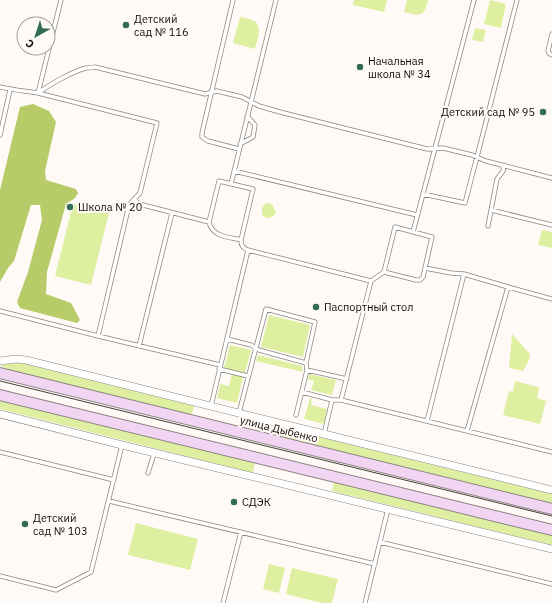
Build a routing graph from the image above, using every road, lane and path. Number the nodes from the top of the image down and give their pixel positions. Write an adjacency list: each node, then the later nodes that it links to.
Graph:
1 (61, 0): 10 (lane)
2 (233, 0): 11 (lane)
3 (276, 0): 12 (lane)
4 (474, 0): 16 (lane)
5 (517, 0): 18 (lane)
6 (552, 34): 7 (lane)
7 (552, 55)
8 (0, 87): 9 (lane)
9 (10, 90): 10 (lane); 14 (lane)
10 (38, 93): 11 (lane); 24 (lane)
11 (210, 93): 12 (lane); 17 (lane)
12 (251, 102): 13 (lane); 16 (lane)
13 (247, 116): 15 (lane); 15 (lane)
14 (0, 135)
15 (240, 144): 17 (lane)
16 (435, 148): 18 (lane); 23 (lane)
17 (239, 149): 20 (lane)
18 (477, 157): 19 (lane); 23 (lane)
19 (504, 165): 21 (lane); 25 (lane)
20 (234, 171): 22 (lane); 27 (lane)
21 (552, 178)
22 (231, 184): 28 (lane); 32 (lane)
23 (423, 194): 27 (lane)
24 (134, 199): 26 (lane); 41 (lane)
25 (491, 210): 29 (lane); 30 (lane)
26 (172, 213): 28 (lane); 43 (lane)
27 (417, 215): 31 (lane)
28 (209, 222): 32 (lane)
29 (552, 225)
30 (488, 226)
31 (413, 232): 34 (lane); 35 (lane)
32 (241, 240): 33 (lane)
33 (248, 250): 37 (lane); 42 (lane)
34 (425, 268): 35 (lane); 36 (lane)
35 (384, 272): 37 (lane)
36 (464, 274): 38 (lane); 60 (lane)
37 (371, 281): 51 (lane)
38 (508, 287): 39 (lane); 61 (lane)
39 (552, 299)
40 (0, 311): 41 (lane)
41 (98, 336): 43 (lane)
42 (227, 339): 44 (lane); 47 (lane)
43 (139, 346): 47 (lane)
44 (256, 348): 46 (lane); 46 (lane); 50 (lane)
45 (0, 361): 56 (street)
46 (306, 363): 48 (lane)
47 (220, 367): 50 (lane); 56 (lane)
48 (307, 370): 51 (lane); 52 (lane)
49 (0, 373): 72 (main road, улица Дыбенко)
50 (248, 376): 57 (lane)
51 (347, 379): 55 (lane)
52 (302, 392): 54 (lane); 59 (lane)
53 (0, 395): 73 (main road)
54 (332, 400): 55 (lane); 62 (lane)
55 (342, 400): 60 (lane)
56 (211, 406): 57 (street)
57 (239, 413): 62 (street)
58 (0, 414): 63 (street)
59 (296, 415)
60 (427, 421): 61 (lane)
61 (467, 431): 65 (lane)
62 (324, 434): 69 (street)
63 (122, 445): 68 (lane); 71 (street)
64 (0, 452): 68 (lane)
65 (552, 452)
66 (153, 457): 67 (lane)
67 (148, 473)
68 (114, 480): 70 (lane)
69 (552, 490)
70 (109, 500): 74 (lane); 78 (lane)
71 (388, 509): 75 (lane); 76 (street)
72 (552, 509)
73 (552, 530)
74 (241, 532): 77 (lane); 80 (lane)
75 (380, 542): 77 (lane); 79 (lane)
76 (552, 549)
77 (375, 564): 81 (lane)
78 (0, 576)
79 (552, 584)
80 (223, 603)
81 (365, 603)

